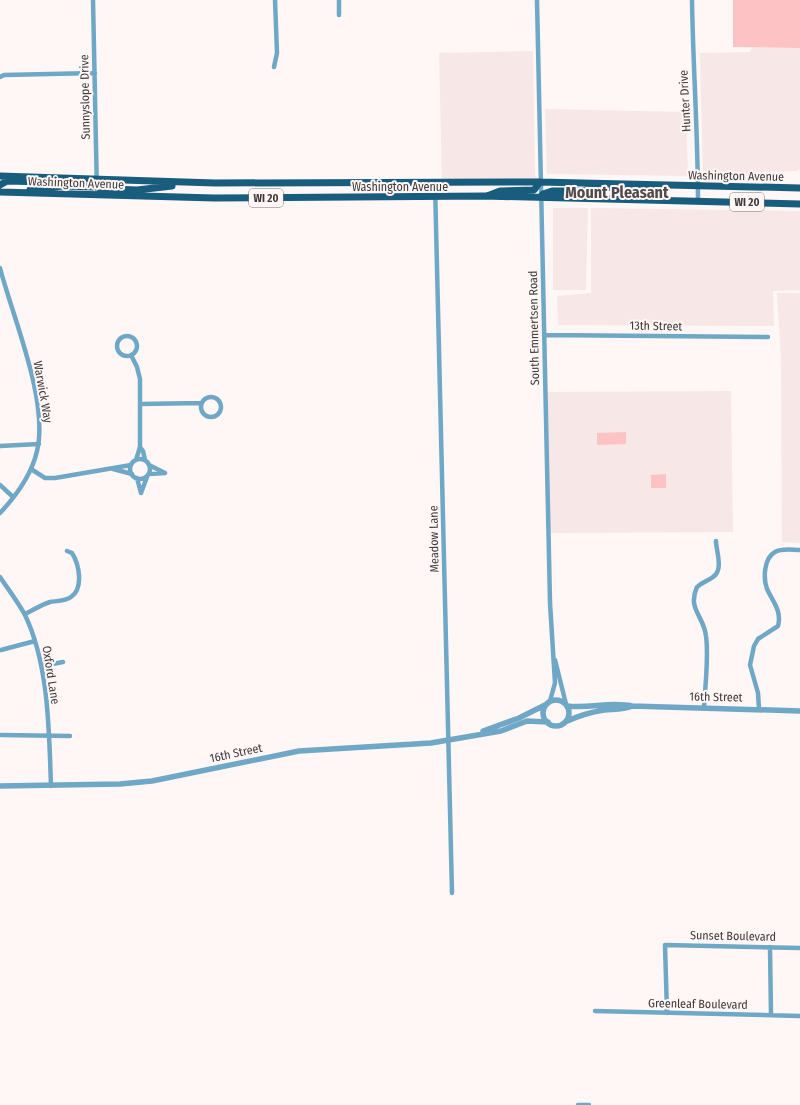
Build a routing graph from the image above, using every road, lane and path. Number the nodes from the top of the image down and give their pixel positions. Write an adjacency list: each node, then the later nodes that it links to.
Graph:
1 (93, 0): 8 (street, Sunnyslope Drive)
2 (275, 0): 7 (street)
3 (339, 0): 6 (street)
4 (537, 0): 13 (street, South Emmertsen Road)
5 (692, 0): 18 (street, Hunter Drive)
6 (339, 15)
7 (274, 67)
8 (95, 73): 9 (street); 12 (street, Sunnyslope Drive)
9 (0, 77)
10 (0, 176): 11 (main road, Washington Avenue / WI 20)
11 (54, 178): 12 (main road, Washington Avenue / WI 20); 17 (main road)
12 (97, 180): 14 (main road, Washington Avenue / WI 20); 21 (main road); 22 (street, Sunnyslope Drive)
13 (540, 182): 15 (main road, Washington Avenue / WI 20); 16 (main road, Washington Avenue / WI 20); 23 (main road); 24 (street, South Emmertsen Road)
14 (192, 183): 15 (main road, Washington Avenue / WI 20); 22 (main road)
15 (435, 184): 25 (street, Meadow Lane)
16 (625, 184): 18 (main road, Washington Avenue / WI 20); 24 (main road)
17 (0, 185)
18 (698, 186): 19 (main road, Washington Avenue / WI 20); 26 (street, Hunter Drive)
19 (800, 188)
20 (0, 192): 21 (main road, Washington Avenue / WI 20)
21 (20, 192): 22 (main road, Washington Avenue / WI 20)
22 (97, 194): 25 (main road, Washington Avenue / WI 20)
23 (485, 196): 24 (main road, Washington Avenue / WI 20); 25 (main road, Washington Avenue / WI 20)
24 (541, 197): 26 (main road, Washington Avenue / WI 20); 29 (street, South Emmertsen Road)
25 (436, 198): 71 (street, Meadow Lane)
26 (698, 201): 27 (main road, Washington Avenue / WI 20)
27 (800, 204)
28 (0, 268): 34 (street, Warwick Way)
29 (544, 335): 30 (street, 13th Street); 56 (street, South Emmertsen Road)
30 (768, 337)
31 (131, 355): 31 (street); 33 (street)
32 (202, 403): 32 (street); 33 (street)
33 (140, 404): 36 (street)
34 (39, 444): 35 (street); 41 (street, Warwick Way)
35 (0, 446)
36 (140, 446): 37 (street); 38 (street)
37 (136, 460): 38 (street); 39 (street)
38 (145, 460): 40 (street)
39 (131, 465): 42 (street); 43 (street)
40 (149, 465): 44 (street); 44 (street)
41 (31, 469): 42 (street); 47 (street, Warwick Way)
42 (113, 469): 43 (street)
43 (132, 474): 45 (street)
44 (148, 476): 45 (street); 45 (street)
45 (137, 478)
46 (0, 485): 47 (street)
47 (13, 497): 48 (street, Warwick Way)
48 (0, 513)
49 (716, 541): 62 (street)
50 (800, 550): 63 (street)
51 (67, 551): 53 (street)
52 (0, 577): 53 (street, Oxford Lane)
53 (25, 614): 54 (street, Oxford Lane)
54 (35, 641): 55 (street); 58 (street, Oxford Lane)
55 (1, 650)
56 (553, 655): 59 (street, South Emmertsen Road); 60 (street, South Emmertsen Road)
57 (63, 662): 58 (street)
58 (42, 666): 69 (street, Oxford Lane)
59 (549, 702): 60 (street, 16th Street); 65 (street); 67 (street, 16th Street)
60 (566, 705): 61 (street, 16th Street); 66 (street)
61 (632, 706): 62 (street, 16th Street); 66 (street, 16th Street)
62 (704, 708): 63 (street, 16th Street)
63 (759, 709): 64 (street, 16th Street)
64 (800, 711)
65 (548, 722): 66 (street, 16th Street); 67 (street, 16th Street)
66 (564, 722)
67 (475, 734): 71 (street, 16th Street)
68 (1, 735): 69 (street)
69 (49, 736): 70 (street); 73 (street, Oxford Lane)
70 (70, 736)
71 (448, 740): 73 (street, 16th Street); 74 (street, Meadow Lane)
72 (0, 786): 73 (street, 16th Street)
73 (51, 786)
74 (452, 893)
75 (770, 947): 76 (street, Sunset Boulevard); 78 (street, Sunset Boulevard); 79 (street)
76 (800, 948)
77 (595, 1011): 78 (street, Greenleaf Boulevard)
78 (667, 1013): 79 (street, Greenleaf Boulevard)
79 (771, 1015): 80 (street, Greenleaf Boulevard)
80 (800, 1016)
81 (578, 1105): 82 (street)
82 (589, 1105)

